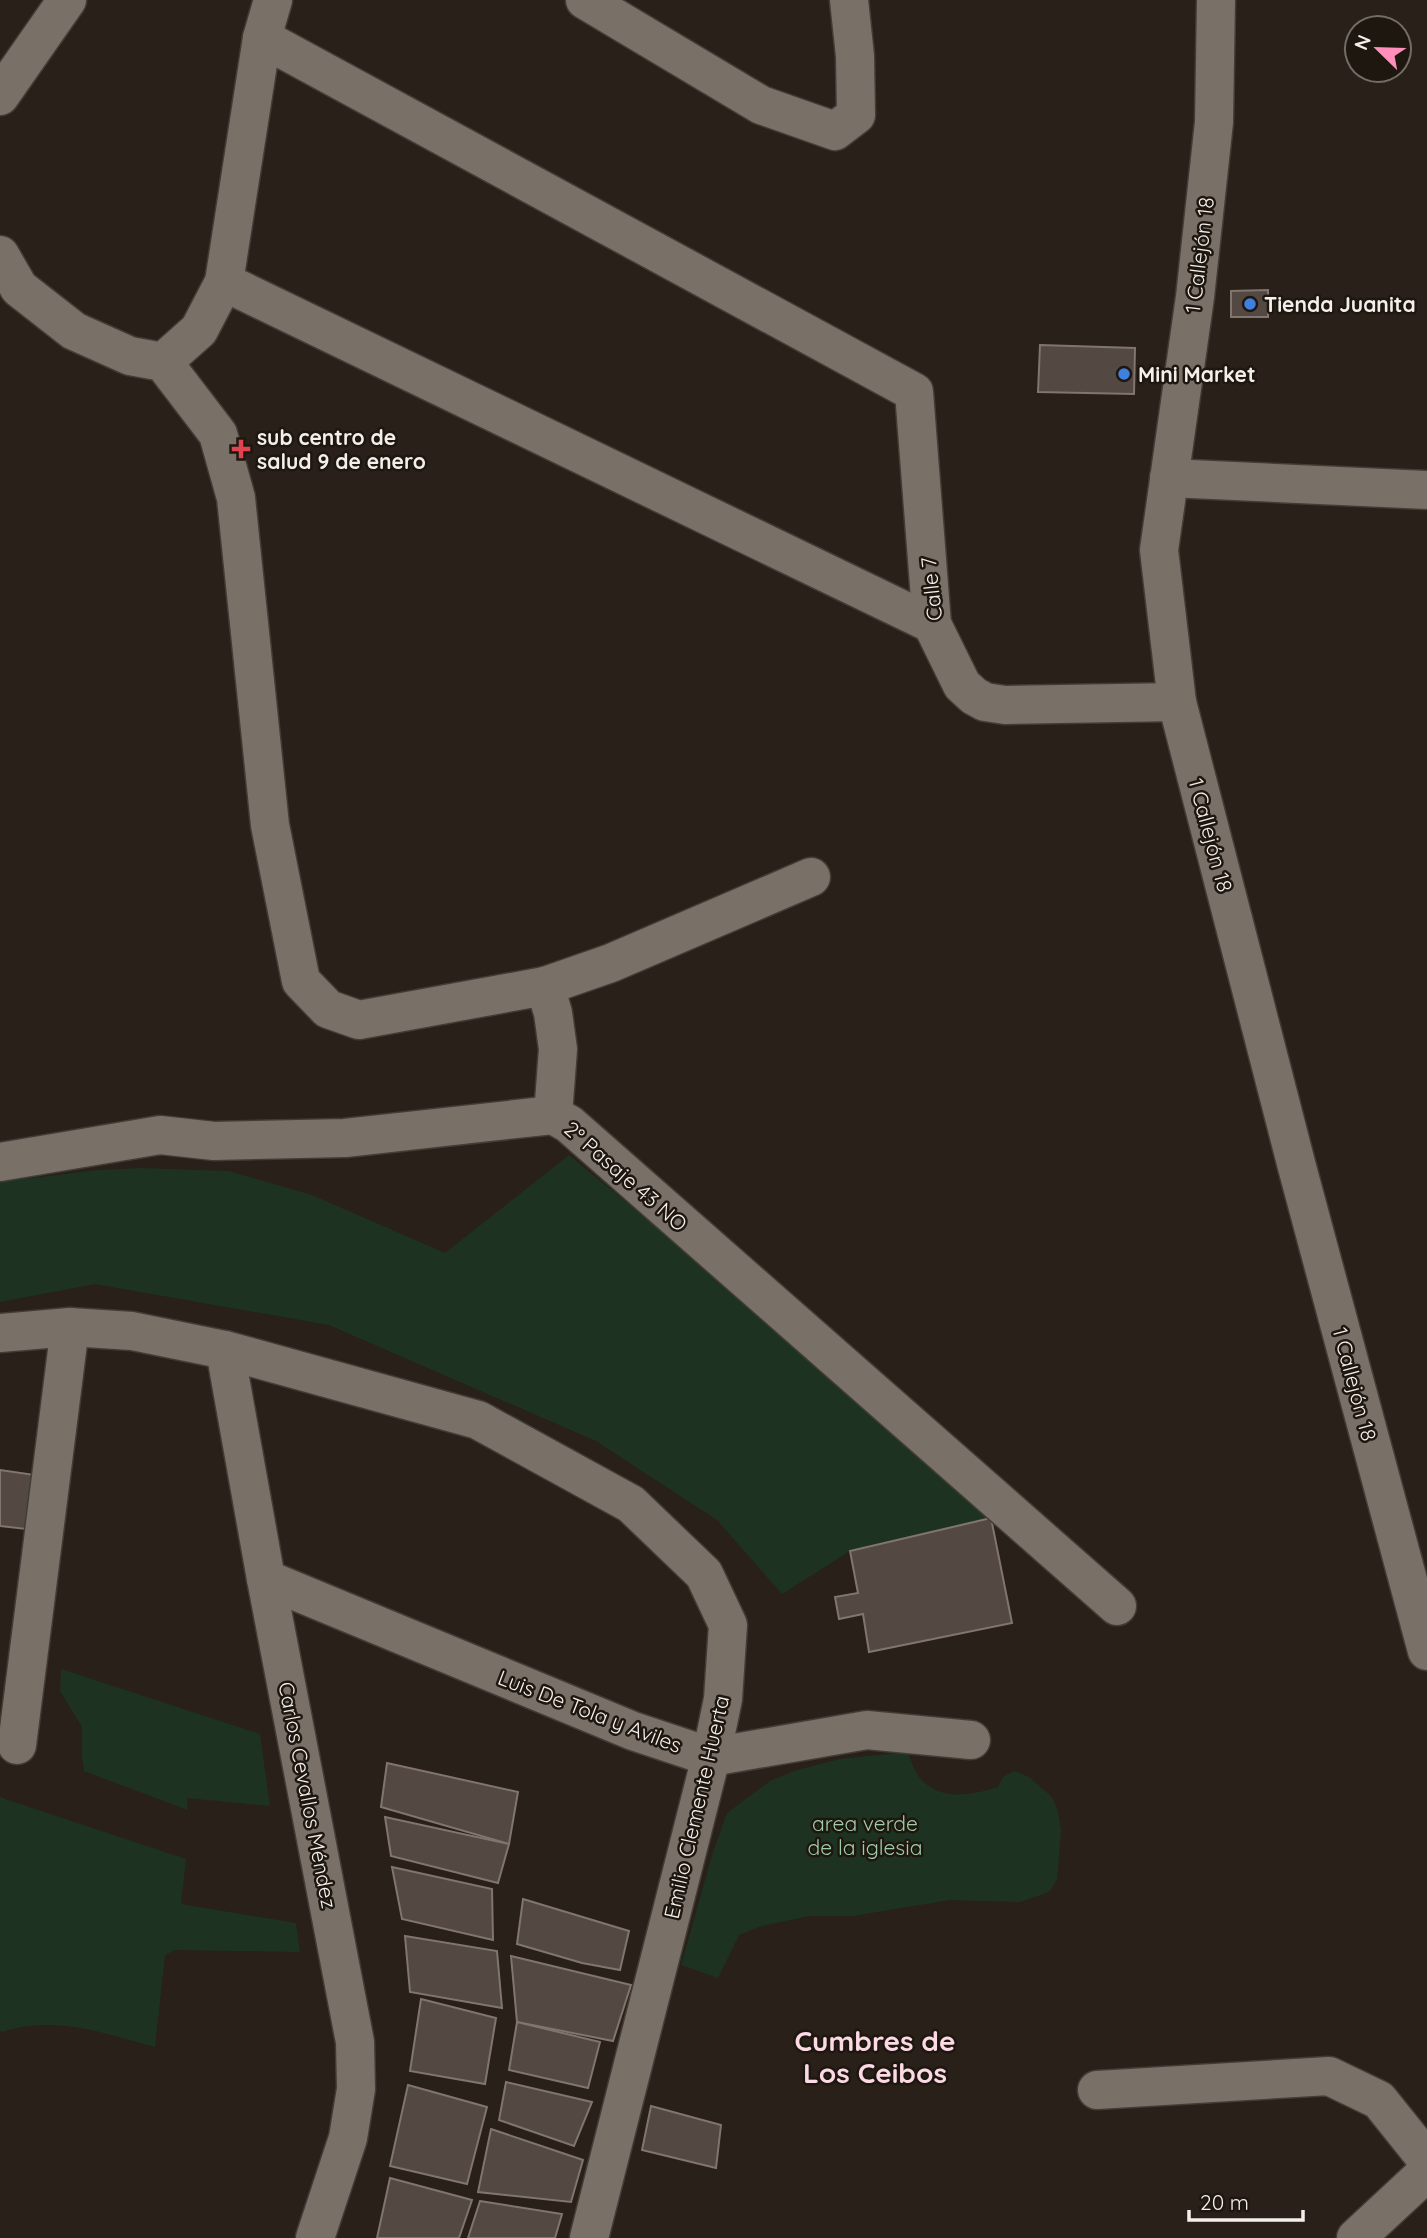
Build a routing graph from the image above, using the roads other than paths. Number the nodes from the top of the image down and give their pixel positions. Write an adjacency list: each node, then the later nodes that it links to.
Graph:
1 (67, 0): 7 (street)
2 (273, 0): 6 (street)
3 (585, 0): 4 (street)
4 (849, 0)
5 (1216, 0): 11 (street, 1 Callejón 18)
6 (262, 38): 9 (street); 13 (street, Calle 7)
7 (0, 96)
8 (0, 255): 10 (street)
9 (224, 282): 10 (street); 13 (street)
10 (163, 362): 16 (street)
11 (1169, 478): 12 (street); 14 (street, 1 Callejón 18)
12 (1427, 490)
13 (932, 624): 14 (street, Calle 7)
14 (1177, 702): 24 (street, 1 Callejón 18)
15 (811, 877): 16 (street)
16 (545, 986): 17 (street)
17 (553, 1115): 18 (street, 2° Pasaje 43 NO); 23 (street, 2° Pasaje 43 NO)
18 (0, 1161)
19 (69, 1327): 20 (street); 21 (street); 26 (street)
20 (0, 1333)
21 (225, 1350): 22 (street, Carlos Cevallos Méndez); 27 (street, Emilio Clemente Huerta)
22 (266, 1579): 27 (street, Luis De Tola y Aviles); 31 (street, Carlos Cevallos Méndez)
23 (1116, 1606)
24 (1427, 1651)
25 (971, 1740): 27 (street, Luis De Tola y Aviles)
26 (17, 1745)
27 (711, 1757): 32 (street, Emilio Clemente Huerta)
28 (1097, 2090): 29 (street)
29 (1427, 2160)
30 (1427, 2172): 33 (street)
31 (315, 2238)
32 (589, 2238)
33 (1356, 2238)

